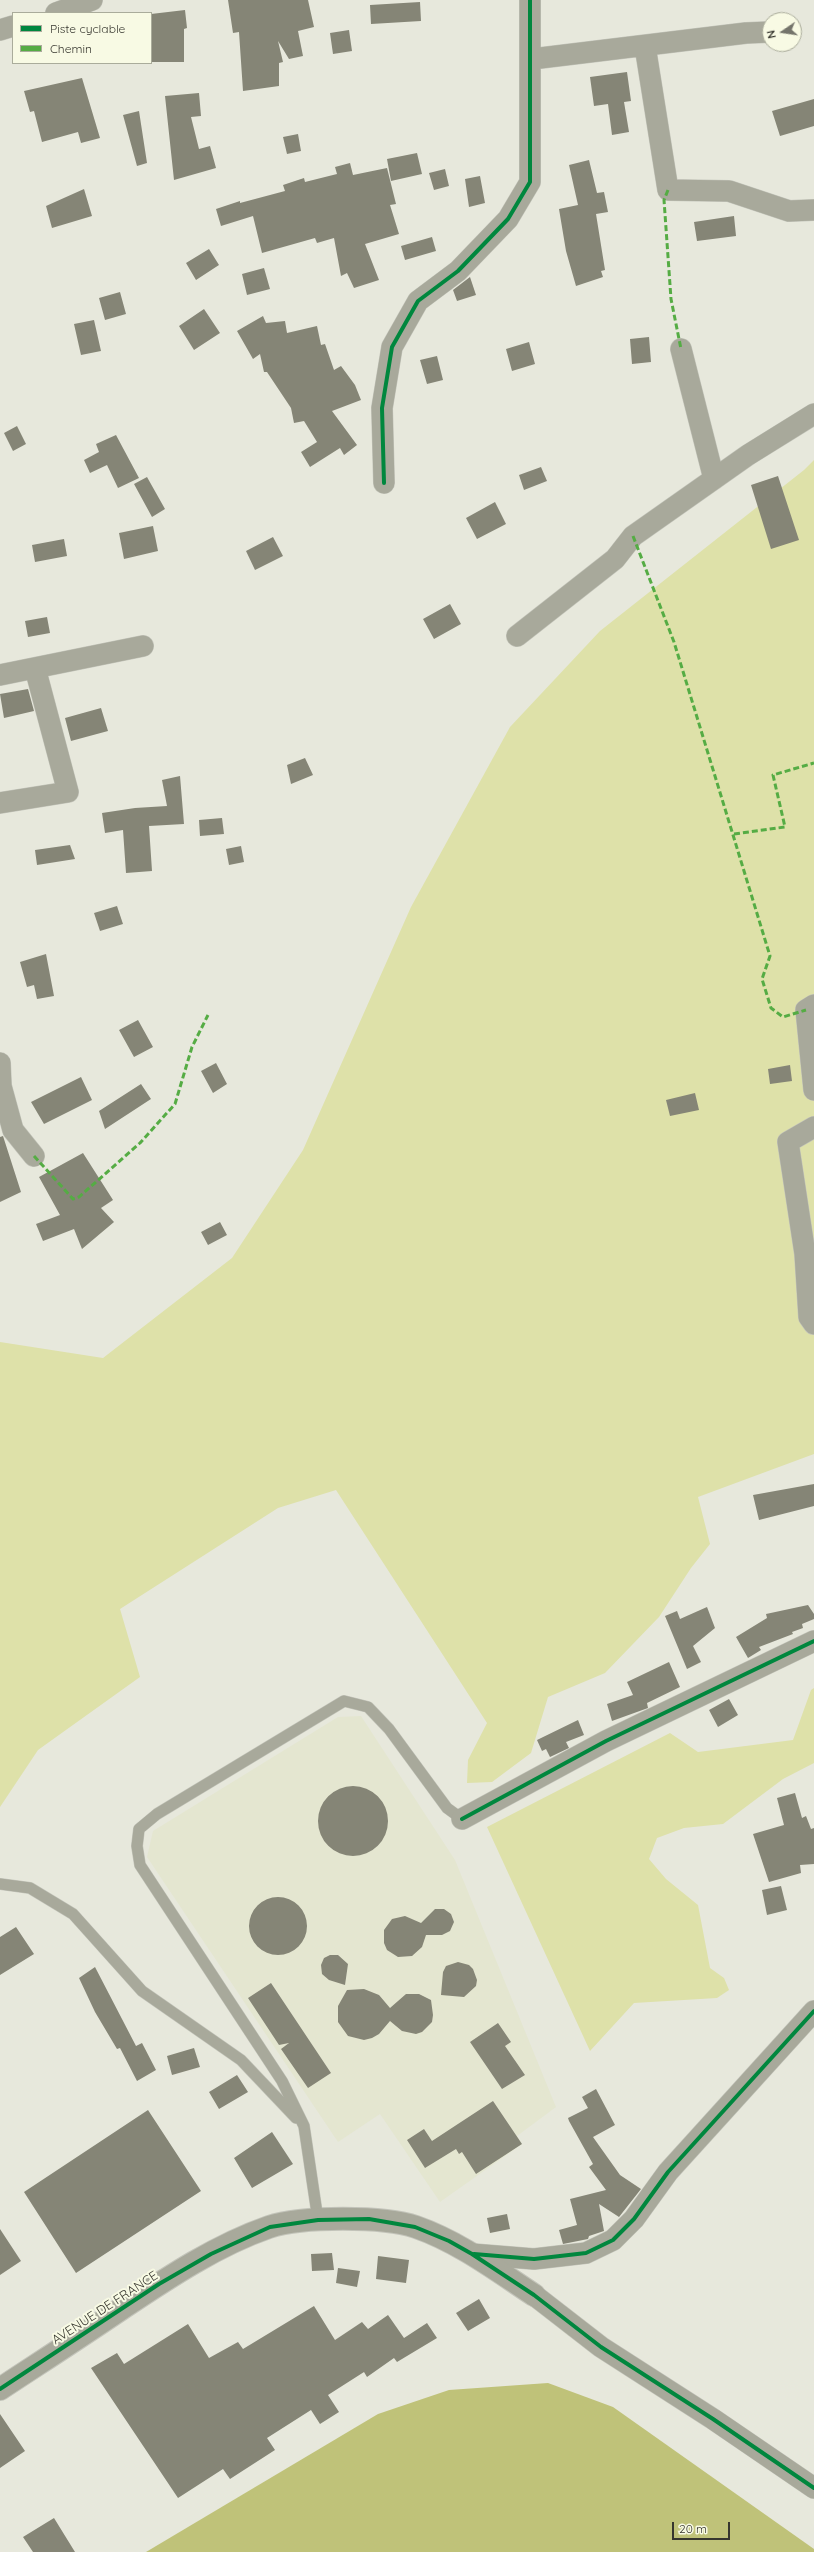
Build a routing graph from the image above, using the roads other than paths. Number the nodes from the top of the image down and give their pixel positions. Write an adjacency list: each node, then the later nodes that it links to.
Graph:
1 (92, 0): 3 (street)
2 (530, 0): 8 (street)
3 (59, 12)
4 (12, 26): 5 (street)
5 (0, 30)
6 (762, 33): 7 (street)
7 (645, 46): 8 (street); 9 (street)
8 (532, 59): 13 (street)
9 (814, 210)
10 (681, 349): 12 (street)
11 (814, 414): 12 (street)
12 (714, 478): 14 (street)
13 (384, 483)
14 (517, 636)
15 (143, 646): 16 (street)
16 (35, 668): 17 (street); 18 (street)
17 (0, 675)
18 (0, 803)
19 (814, 1005): 21 (street)
20 (0, 1063): 23 (street)
21 (814, 1090)
22 (814, 1127): 24 (street)
23 (34, 1156)
24 (814, 1324)
25 (814, 1641): 26 (street)
26 (462, 1819): 29 (lane)
27 (0, 1884): 29 (lane)
28 (814, 2011): 31 (street)
29 (304, 2126): 30 (lane)
30 (318, 2220): 31 (street, AVENUE DE FRANCE); 33 (street, AVENUE DE FRANCE)
31 (472, 2254): 32 (street, AVENUE DE FRANCE)
32 (534, 2295): 34 (street)
33 (0, 2389)
34 (814, 2488)

